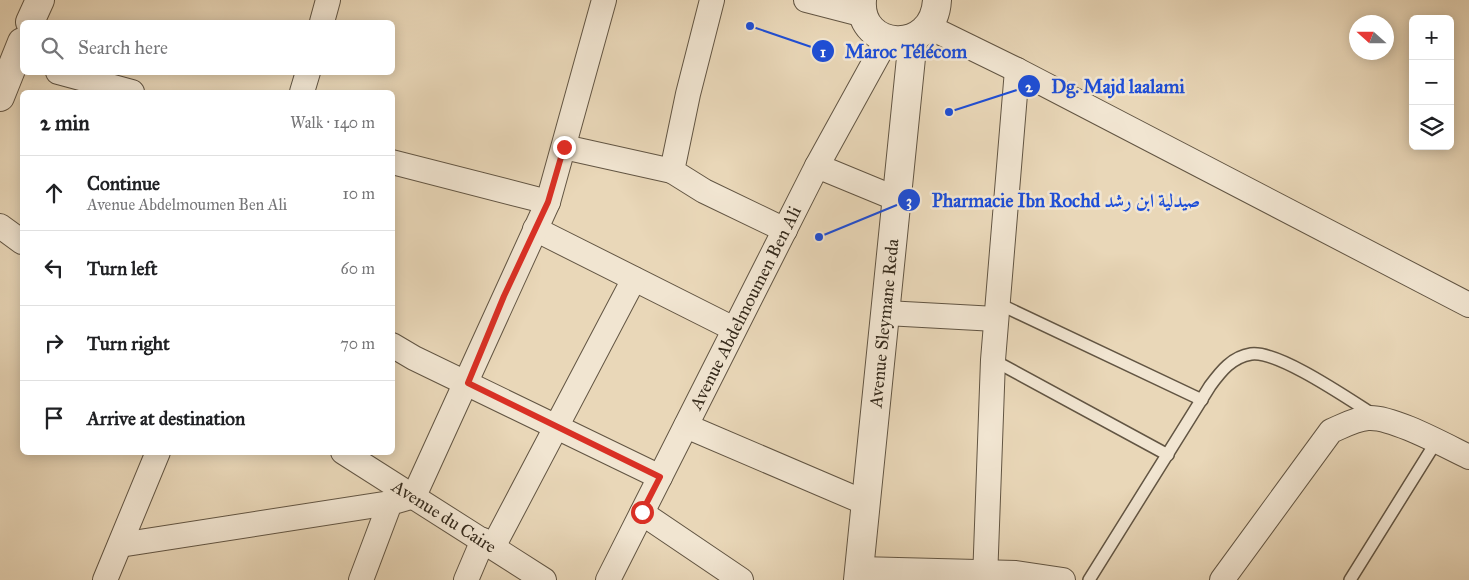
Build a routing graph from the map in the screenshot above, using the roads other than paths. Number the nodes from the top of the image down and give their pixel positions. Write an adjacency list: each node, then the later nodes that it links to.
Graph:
1 (40, 0): 8 (street)
2 (328, 0): 9 (street)
3 (604, 0): 18 (street)
4 (712, 0): 21 (street)
5 (806, 0): 7 (street)
6 (937, 0): 10 (street, Avenue Abdelmoumen Ben Ali)
7 (863, 8): 10 (street)
8 (31, 20)
9 (323, 20)
10 (910, 35): 12 (street); 20 (street, Avenue Abdelmoumen Ben Ali); 22 (street, Avenue Sleymane Reda)
11 (20, 55): 17 (street)
12 (1016, 70): 29 (street); 30 (street)
13 (69, 75): 15 (street)
14 (307, 75): 16 (street)
15 (125, 90)
16 (303, 90)
17 (0, 97)
18 (564, 147): 21 (street); 23 (street)
19 (395, 163): 23 (street)
20 (817, 166): 22 (street); 26 (street, Avenue Abdelmoumen Ben Ali)
21 (672, 171): 26 (street)
22 (897, 199): 31 (street, Avenue Sleymane Reda)
23 (548, 202): 25 (street)
24 (0, 226): 27 (street)
25 (535, 230): 28 (street); 35 (street)
26 (785, 230): 32 (street, Avenue Abdelmoumen Ben Ali)
27 (20, 241)
28 (634, 279): 32 (street); 38 (street)
29 (1469, 306)
30 (997, 311): 31 (street); 34 (street); 36 (lane)
31 (886, 313): 47 (street, Avenue Sleymane Reda)
32 (734, 329): 39 (street, Avenue Abdelmoumen Ben Ali)
33 (395, 347): 35 (street)
34 (993, 360): 43 (lane); 53 (street)
35 (468, 383): 38 (street); 46 (street)
36 (1202, 400): 37 (lane); 43 (lane)
37 (1383, 420): 40 (street); 62 (street)
38 (556, 426): 45 (street); 51 (street)
39 (686, 426): 45 (street, Avenue Abdelmoumen Ben Ali); 47 (street)
40 (1436, 442): 44 (street); 63 (lane)
41 (157, 455): 50 (street)
42 (348, 455): 46 (street, Avenue du Caire)
43 (1168, 455): 61 (lane)
44 (1469, 457)
45 (660, 477): 49 (street, Avenue Abdelmoumen Ben Ali)
46 (414, 496): 48 (street); 51 (street, Avenue du Caire)
47 (866, 503): 52 (street, Avenue Sleymane Reda)
48 (390, 504): 50 (street); 55 (street)
49 (642, 512): 58 (street, Avenue Abdelmoumen Ben Ali); 59 (street)
50 (120, 544): 54 (street)
51 (488, 544): 56 (street); 57 (street, Avenue du Caire)
52 (859, 574): 53 (street)
53 (985, 577): 60 (street)
54 (105, 580)
55 (360, 580)
56 (466, 580)
57 (544, 580)
58 (608, 580)
59 (741, 580)
60 (1063, 580)
61 (1089, 580)
62 (1222, 580)
63 (1350, 580)

